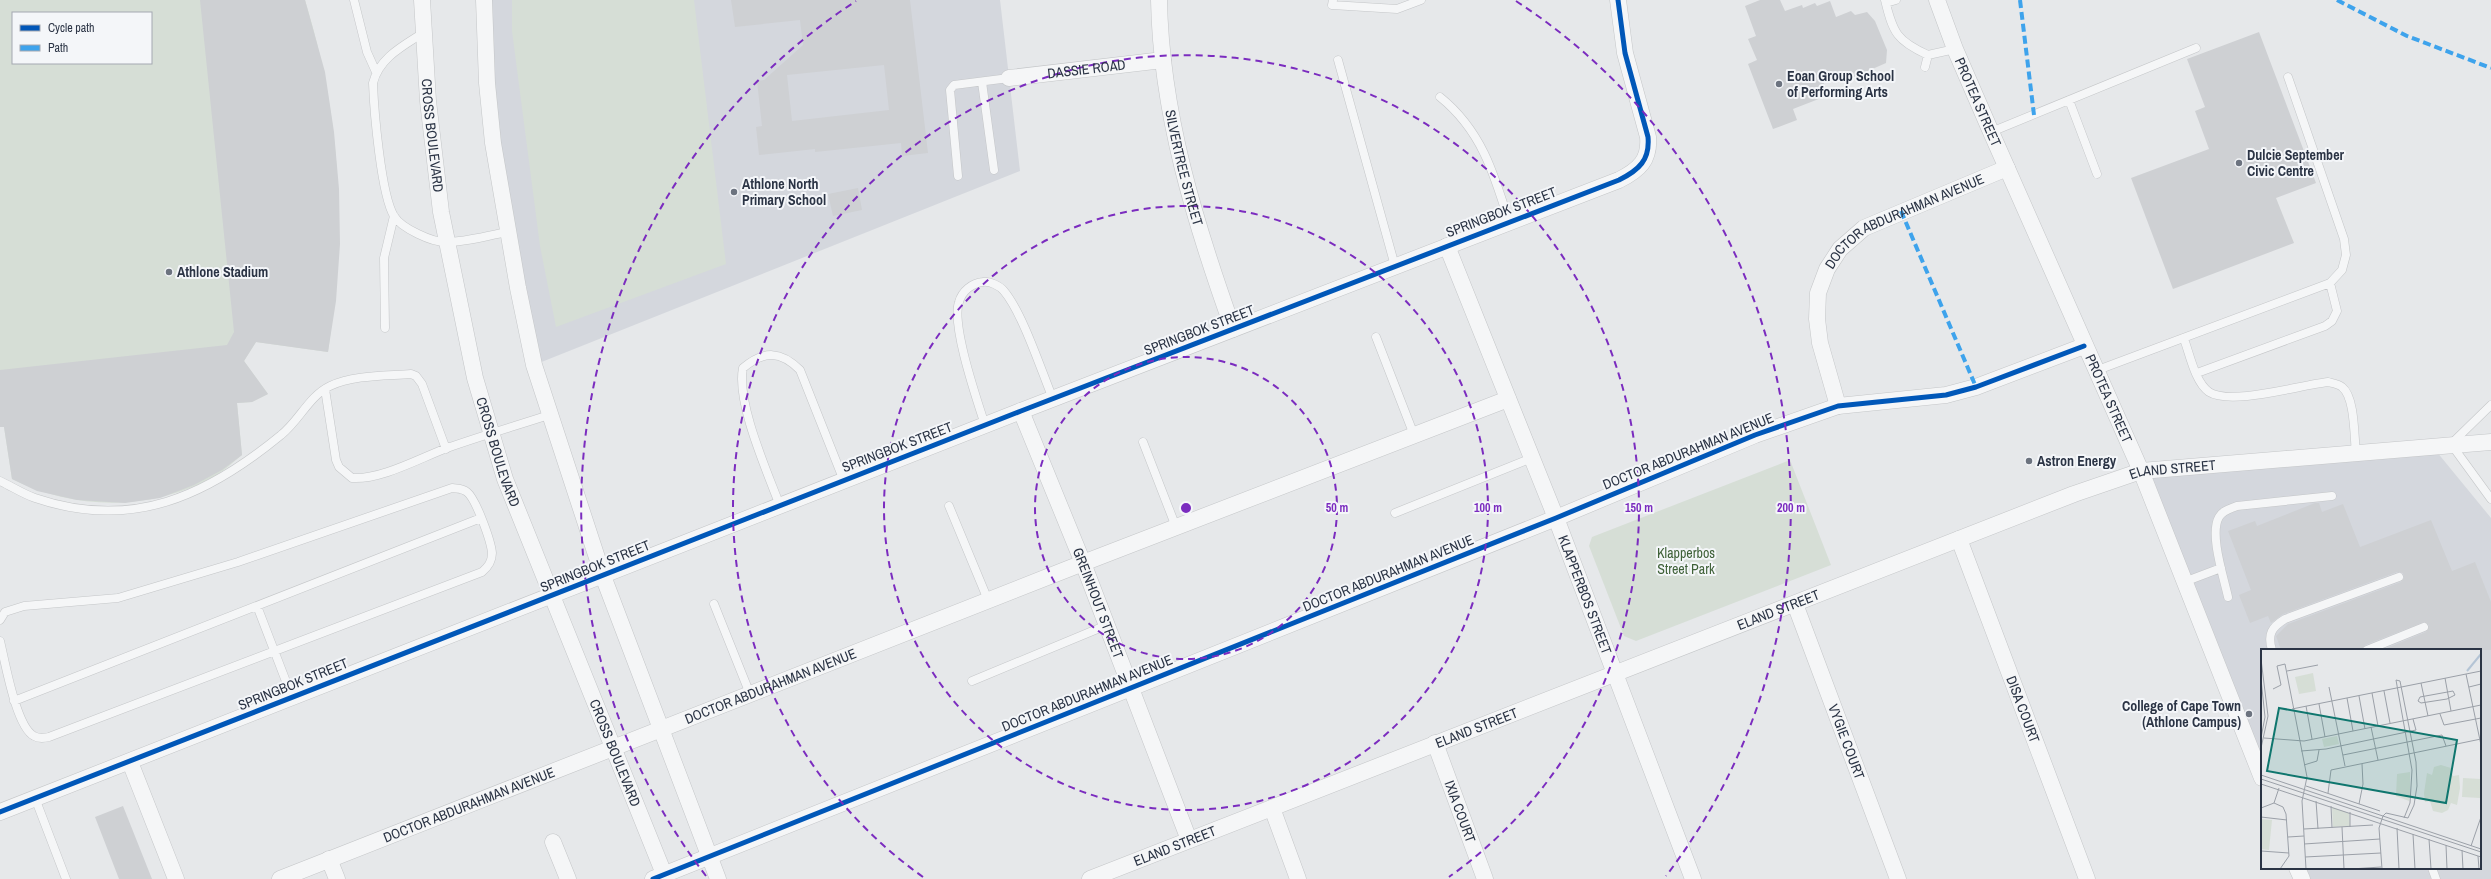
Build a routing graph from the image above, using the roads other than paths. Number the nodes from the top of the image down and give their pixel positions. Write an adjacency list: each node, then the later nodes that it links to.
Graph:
1 (354, 0): 18 (lane)
2 (422, 0): 11 (street, CROSS BOULEVARD)
3 (484, 0): 31 (street)
4 (1159, 0): 15 (street, SILVERTREE STREET)
5 (1333, 0): 6 (lane)
6 (1421, 0)
7 (1618, 0): 30 (street, SPRINGBOK STREET)
8 (1896, 0): 10 (lane)
9 (1937, 0): 12 (street, PROTEA STREET)
10 (1886, 1): 14 (lane)
11 (423, 33): 18 (lane); 32 (street, CROSS BOULEVARD)
12 (1955, 48): 14 (lane); 24 (street, PROTEA STREET)
13 (2196, 48): 23 (lane)
14 (1928, 55): 17 (lane)
15 (1163, 60): 20 (street, DASSIE ROAD); 37 (street, SILVERTREE STREET)
16 (1338, 60): 34 (lane)
17 (1925, 67)
18 (376, 72): 29 (lane)
19 (2288, 77): 35 (lane)
20 (1009, 78): 21 (lane)
21 (982, 82): 26 (lane); 28 (lane)
22 (1440, 97): 30 (lane)
23 (2069, 100): 24 (lane); 27 (lane)
24 (1990, 132): 25 (street, PROTEA STREET)
25 (2007, 168): 40 (street, PROTEA STREET); 47 (street, DOCTOR ABDURAHMAN AVENUE)
26 (994, 170)
27 (2098, 174)
28 (958, 176)
29 (394, 216): 32 (lane); 36 (lane)
30 (1509, 222): 33 (street, SPRINGBOK STREET)
31 (508, 232): 32 (lane); 49 (street)
32 (446, 243): 51 (street, CROSS BOULEVARD)
33 (1447, 246): 34 (street, SPRINGBOK STREET); 45 (street, KLAPPERBOS STREET)
34 (1395, 266): 37 (street, SPRINGBOK STREET)
35 (2330, 283): 39 (lane); 42 (lane)
36 (385, 328)
37 (1233, 329): 44 (street, SPRINGBOK STREET)
38 (1376, 336): 52 (lane)
39 (2184, 339): 41 (lane); 42 (lane)
40 (2084, 346): 41 (street, PROTEA STREET); 47 (street, DOCTOR ABDURAHMAN AVENUE)
41 (2095, 371): 59 (street, PROTEA STREET)
42 (2197, 373): 57 (lane)
43 (325, 389): 56 (lane); 56 (lane); 60 (lane)
44 (1053, 399): 48 (street, SPRINGBOK STREET); 50 (lane)
45 (1508, 399): 52 (street, DOCTOR ABDURAHMAN AVENUE); 58 (street, KLAPPERBOS STREET)
46 (2491, 405): 55 (lane)
47 (1838, 406): 68 (street, DOCTOR ABDURAHMAN AVENUE)
48 (1021, 411): 50 (street, SPRINGBOK STREET); 71 (street, GREINHOUT STREET)
49 (549, 415): 51 (lane); 73 (street)
50 (985, 425): 61 (street, SPRINGBOK STREET)
51 (491, 433): 56 (lane); 76 (street, CROSS BOULEVARD)
52 (1414, 435): 69 (street, DOCTOR ABDURAHMAN AVENUE)
53 (1143, 442): 69 (lane)
54 (2491, 442): 55 (street, ELAND STREET)
55 (2451, 444): 57 (street, ELAND STREET); 63 (lane)
56 (446, 449)
57 (2356, 453): 59 (street, ELAND STREET)
58 (1532, 458): 66 (lane); 68 (street, KLAPPERBOS STREET)
59 (2141, 471): 70 (street, ELAND STREET); 75 (street, PROTEA STREET)
60 (0, 481)
61 (844, 481): 64 (street, SPRINGBOK STREET); 64 (lane)
62 (2332, 496): 72 (lane)
63 (2491, 499)
64 (780, 506): 73 (street, SPRINGBOK STREET)
65 (949, 506): 78 (lane)
66 (1395, 513)
67 (481, 518): 81 (lane); 82 (lane); 88 (lane)
68 (1556, 518): 89 (street, KLAPPERBOS STREET); 91 (street, DOCTOR ABDURAHMAN AVENUE)
69 (1176, 527): 71 (street, DOCTOR ABDURAHMAN AVENUE)
70 (1959, 539): 80 (street, ELAND STREET); 122 (street, DISA COURT)
71 (1083, 563): 78 (street, DOCTOR ABDURAHMAN AVENUE); 83 (street, GREINHOUT STREET)
72 (2221, 568): 75 (lane); 77 (lane)
73 (603, 576): 76 (street, SPRINGBOK STREET); 95 (street)
74 (2399, 577): 86 (lane)
75 (2184, 582): 99 (street, PROTEA STREET)
76 (553, 596): 93 (street, SPRINGBOK STREET); 97 (street, CROSS BOULEVARD)
77 (2228, 597)
78 (988, 600): 92 (street, DOCTOR ABDURAHMAN AVENUE)
79 (714, 604): 92 (lane)
80 (1795, 604): 89 (street, ELAND STREET); 121 (street, VYGIE COURT)
81 (257, 606): 88 (lane); 94 (lane)
82 (0, 620)
83 (1107, 625): 90 (lane); 91 (street, GREINHOUT STREET)
84 (2424, 627): 87 (lane)
85 (0, 641): 94 (lane)
86 (2272, 649)
87 (2369, 649)
88 (274, 653): 93 (lane); 94 (lane)
89 (1615, 675): 96 (street, ELAND STREET); 120 (street, KLAPPERBOS STREET)
90 (972, 681)
91 (1132, 689): 103 (street, GREINHOUT STREET); 105 (street, DOCTOR ABDURAHMAN AVENUE)
92 (750, 694): 95 (street, DOCTOR ABDURAHMAN AVENUE)
93 (292, 698): 98 (street, SPRINGBOK STREET)
94 (14, 700)
95 (660, 730): 97 (street, DOCTOR ABDURAHMAN AVENUE); 105 (street)
96 (1435, 744): 102 (street, ELAND STREET); 119 (street, IXIA COURT)
97 (613, 748): 106 (street, DOCTOR ABDURAHMAN AVENUE); 110 (street, CROSS BOULEVARD)
98 (130, 762): 100 (street, SPRINGBOK STREET); 112 (street)
99 (2261, 775)
100 (35, 798): 101 (street, SPRINGBOK STREET); 111 (lane)
101 (1, 807)
102 (1272, 808): 103 (street, ELAND STREET); 118 (street)
103 (1189, 840): 109 (street, ELAND STREET)
104 (553, 842): 115 (street)
105 (710, 857): 110 (street, DOCTOR ABDURAHMAN AVENUE); 116 (street)
106 (329, 859): 113 (street, DOCTOR ABDURAHMAN AVENUE); 114 (street)
107 (2297, 869): 123 (street)
108 (2432, 869): 124 (lane)
109 (1109, 876): 117 (street, ELAND STREET)
110 (661, 878)
111 (66, 879)
112 (176, 879)
113 (280, 879)
114 (337, 879)
115 (568, 879)
116 (718, 879)
117 (1090, 879)
118 (1298, 879)
119 (1485, 879)
120 (1693, 879)
121 (1898, 879)
122 (2087, 879)
123 (2302, 879)
124 (2436, 879)

